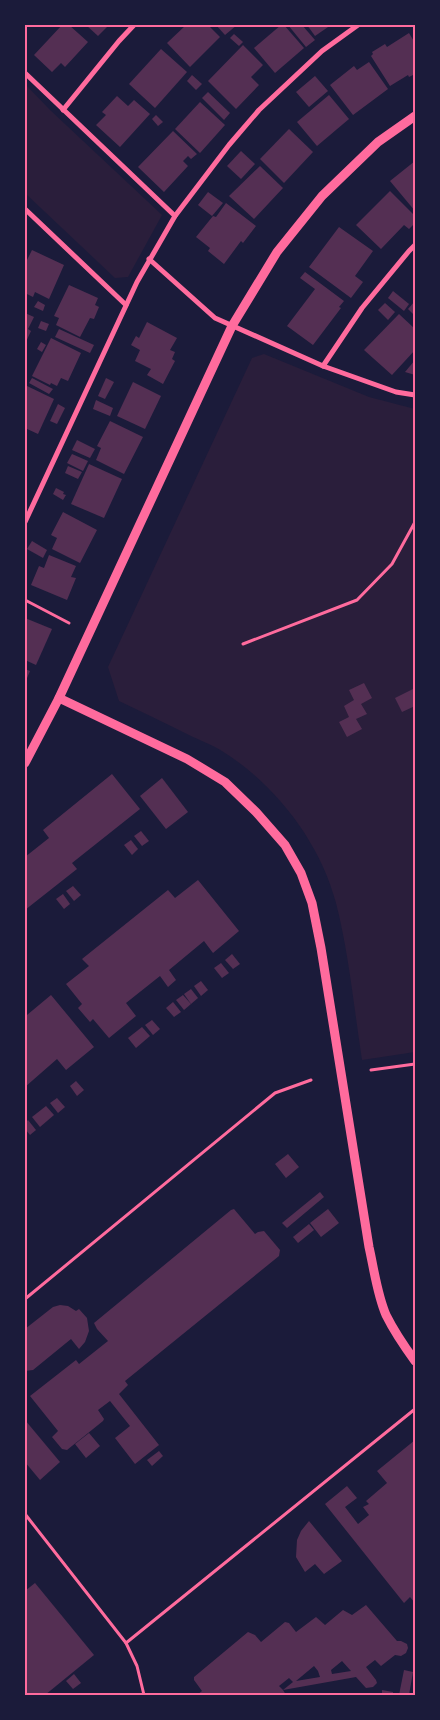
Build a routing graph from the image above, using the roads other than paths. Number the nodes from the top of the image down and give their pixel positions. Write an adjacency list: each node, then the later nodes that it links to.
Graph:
1 (134, 25): 4 (street)
2 (358, 25): 7 (street)
3 (25, 73): 4 (street)
4 (63, 110): 7 (street)
5 (415, 116): 11 (street)
6 (25, 209): 10 (street)
7 (175, 216): 9 (street)
8 (415, 245): 12 (street)
9 (149, 259): 10 (street); 11 (street)
10 (126, 305): 14 (street)
11 (232, 326): 12 (street); 15 (street)
12 (323, 366): 13 (street)
13 (415, 395)
14 (25, 522)
15 (59, 698): 16 (street); 17 (street)
16 (25, 763)
17 (415, 1361)

